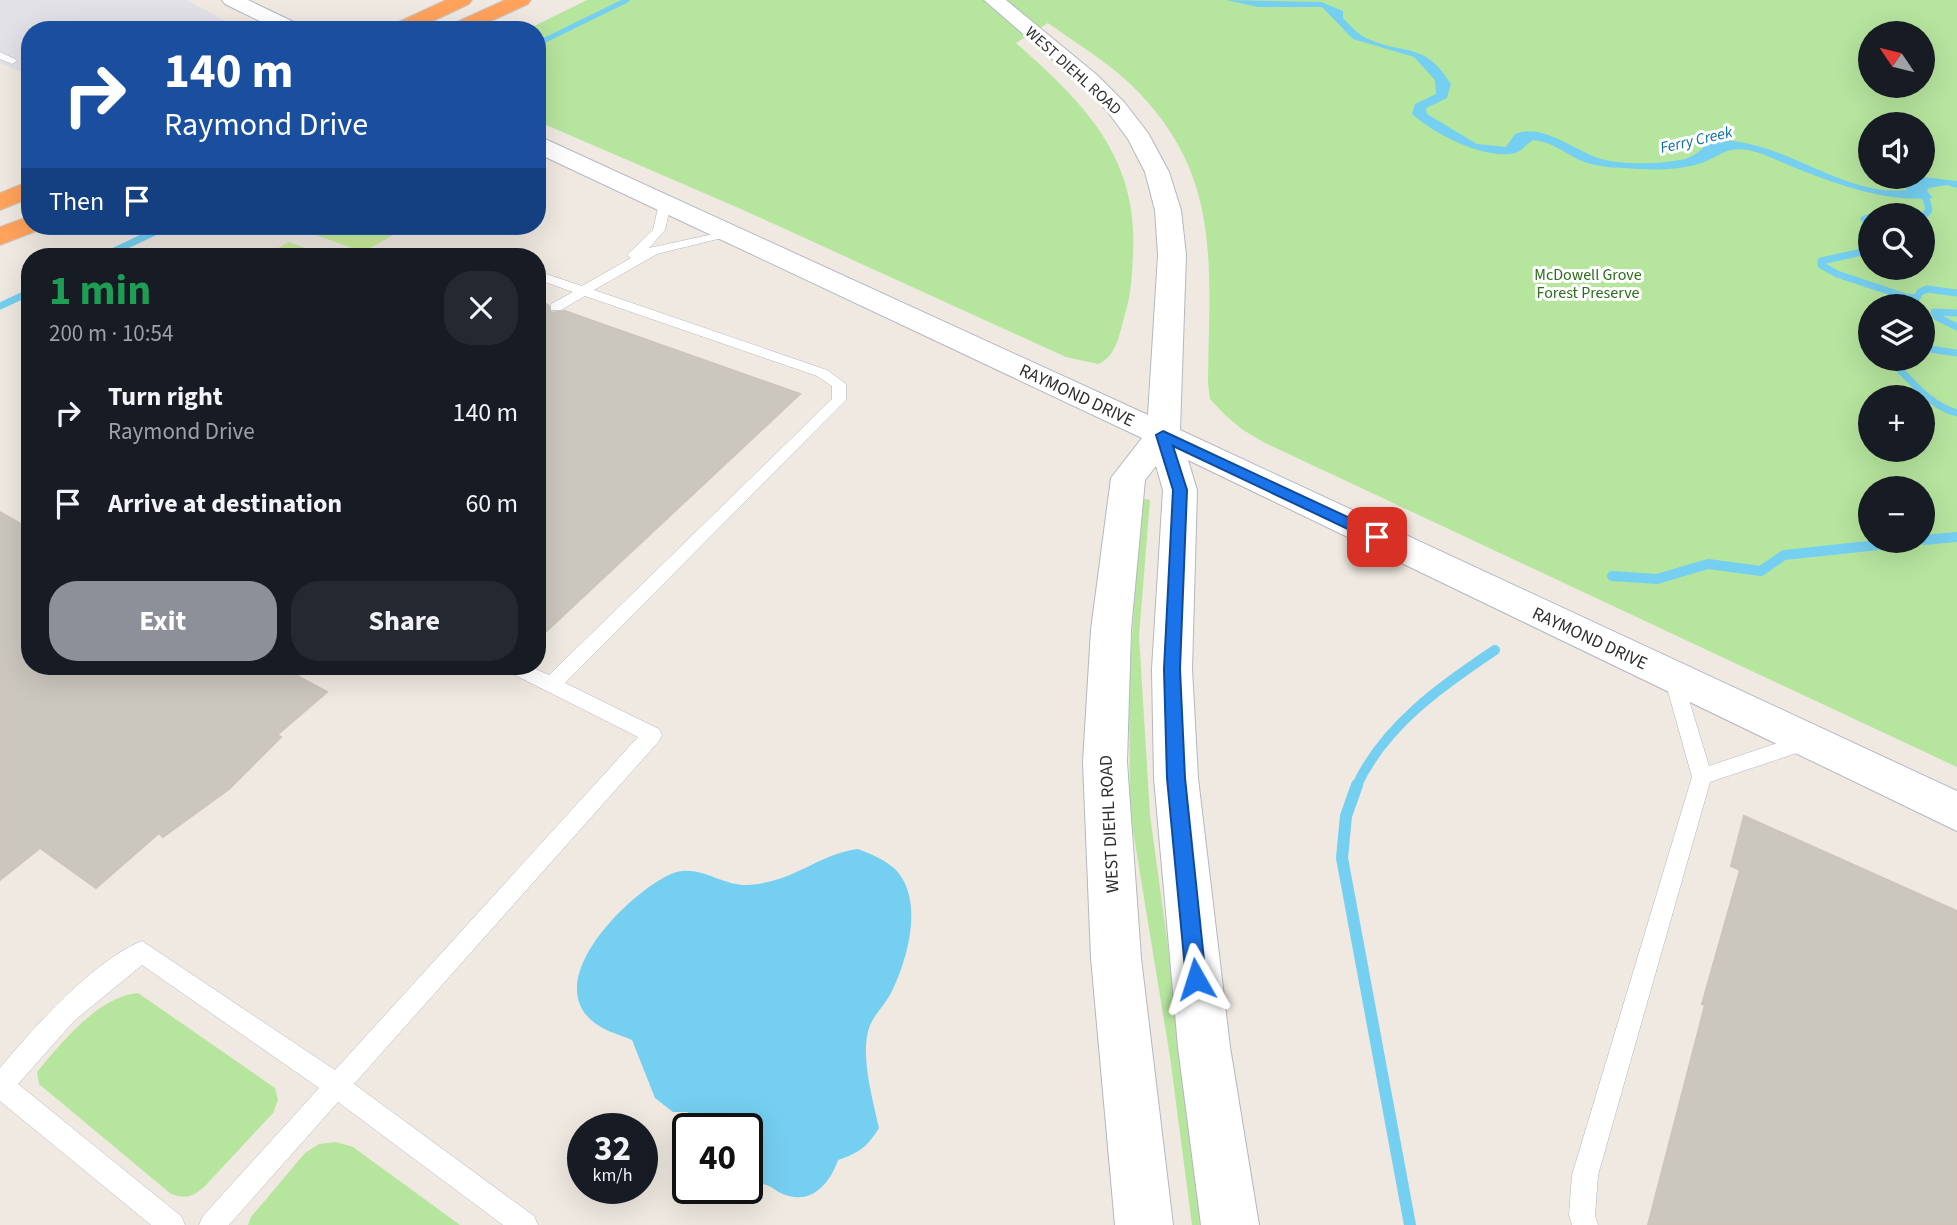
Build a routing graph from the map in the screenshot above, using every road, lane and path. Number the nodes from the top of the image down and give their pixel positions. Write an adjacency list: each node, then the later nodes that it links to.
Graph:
1 (232, 0): 5 (street)
2 (462, 0): 6 (highway)
3 (521, 0): 7 (highway)
4 (994, 0): 20 (street, WEST DIEHL ROAD)
5 (277, 21)
6 (416, 21)
7 (475, 21)
8 (0, 55): 9 (lane)
9 (12, 61)
10 (546, 148): 13 (street, RAYMOND DRIVE)
11 (21, 194): 12 (highway)
12 (0, 202)
13 (665, 203): 15 (street, RAYMOND DRIVE); 18 (lane)
14 (21, 228): 16 (highway)
15 (732, 234): 18 (lane); 20 (street, RAYMOND DRIVE)
16 (0, 237)
17 (546, 277): 18 (lane)
18 (590, 287): 19 (lane); 23 (lane)
19 (556, 307)
20 (1163, 435): 22 (street, RAYMOND DRIVE); 31 (street, WEST DIEHL ROAD); 32 (street, WEST DIEHL ROAD)
21 (531, 675): 23 (lane)
22 (1673, 677): 24 (street, RAYMOND DRIVE); 25 (lane)
23 (551, 685): 27 (lane)
24 (1808, 741): 25 (lane); 26 (street, RAYMOND DRIVE)
25 (1702, 777): 33 (lane)
26 (1957, 812)
27 (337, 1086): 28 (lane); 29 (lane); 30 (lane)
28 (172, 1225)
29 (212, 1225)
30 (525, 1225)
31 (1144, 1225)
32 (1230, 1225)
33 (1585, 1225)

